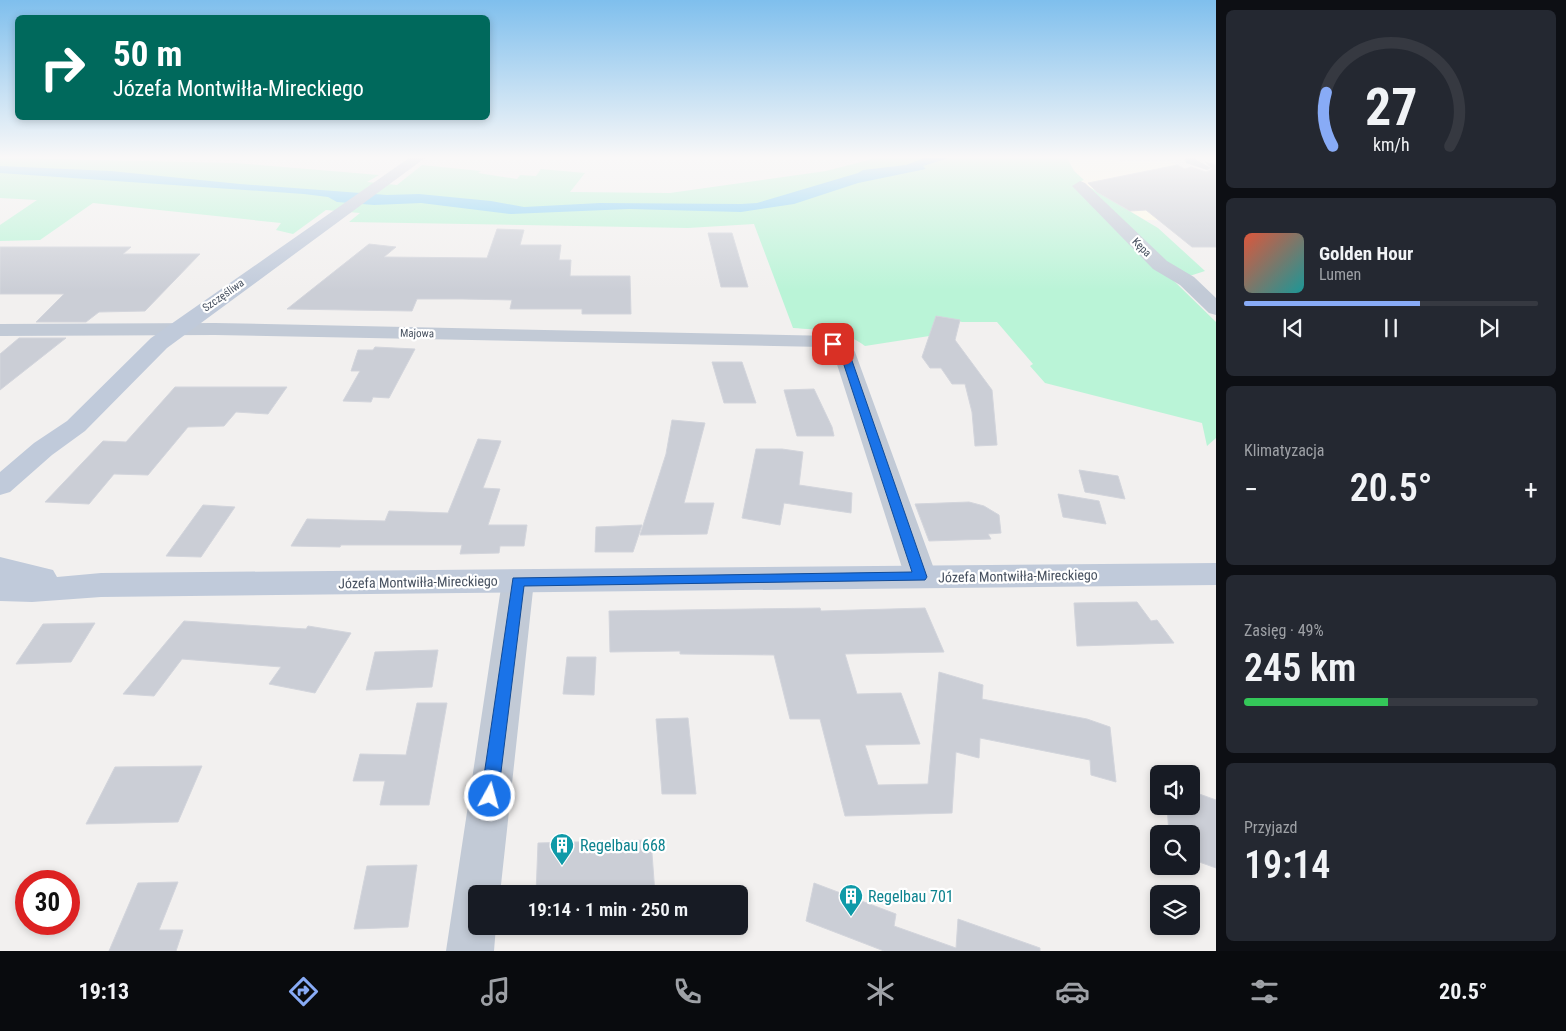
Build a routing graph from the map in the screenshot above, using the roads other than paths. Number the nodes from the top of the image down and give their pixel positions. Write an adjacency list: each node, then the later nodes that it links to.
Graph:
1 (354, 202): 6 (main road, Szczęśliwa)
2 (1097, 202): 4 (street, Kępa)
3 (1216, 280): 4 (street)
4 (1187, 281): 5 (street, Kępa)
5 (1216, 308)
6 (178, 328): 7 (street, Majowa); 8 (main road, Szczęśliwa); 13 (street, Majowa)
7 (0, 330)
8 (43, 450): 9 (main road, Szczęśliwa); 10 (main road, Szczęśliwa)
9 (0, 468)
10 (0, 486)
11 (0, 568): 15 (main road, Józefa Montwiłła-Mireckiego)
12 (1210, 572): 13 (main road, Józefa Montwiłła-Mireckiego)
13 (920, 577): 14 (main road, Józefa Montwiłła-Mireckiego)
14 (518, 581): 15 (main road, Józefa Montwiłła-Mireckiego); 17 (street)
15 (101, 585): 16 (main road, Józefa Montwiłła-Mireckiego)
16 (0, 589)
17 (478, 885)
18 (472, 935): 19 (street)
19 (470, 951)

